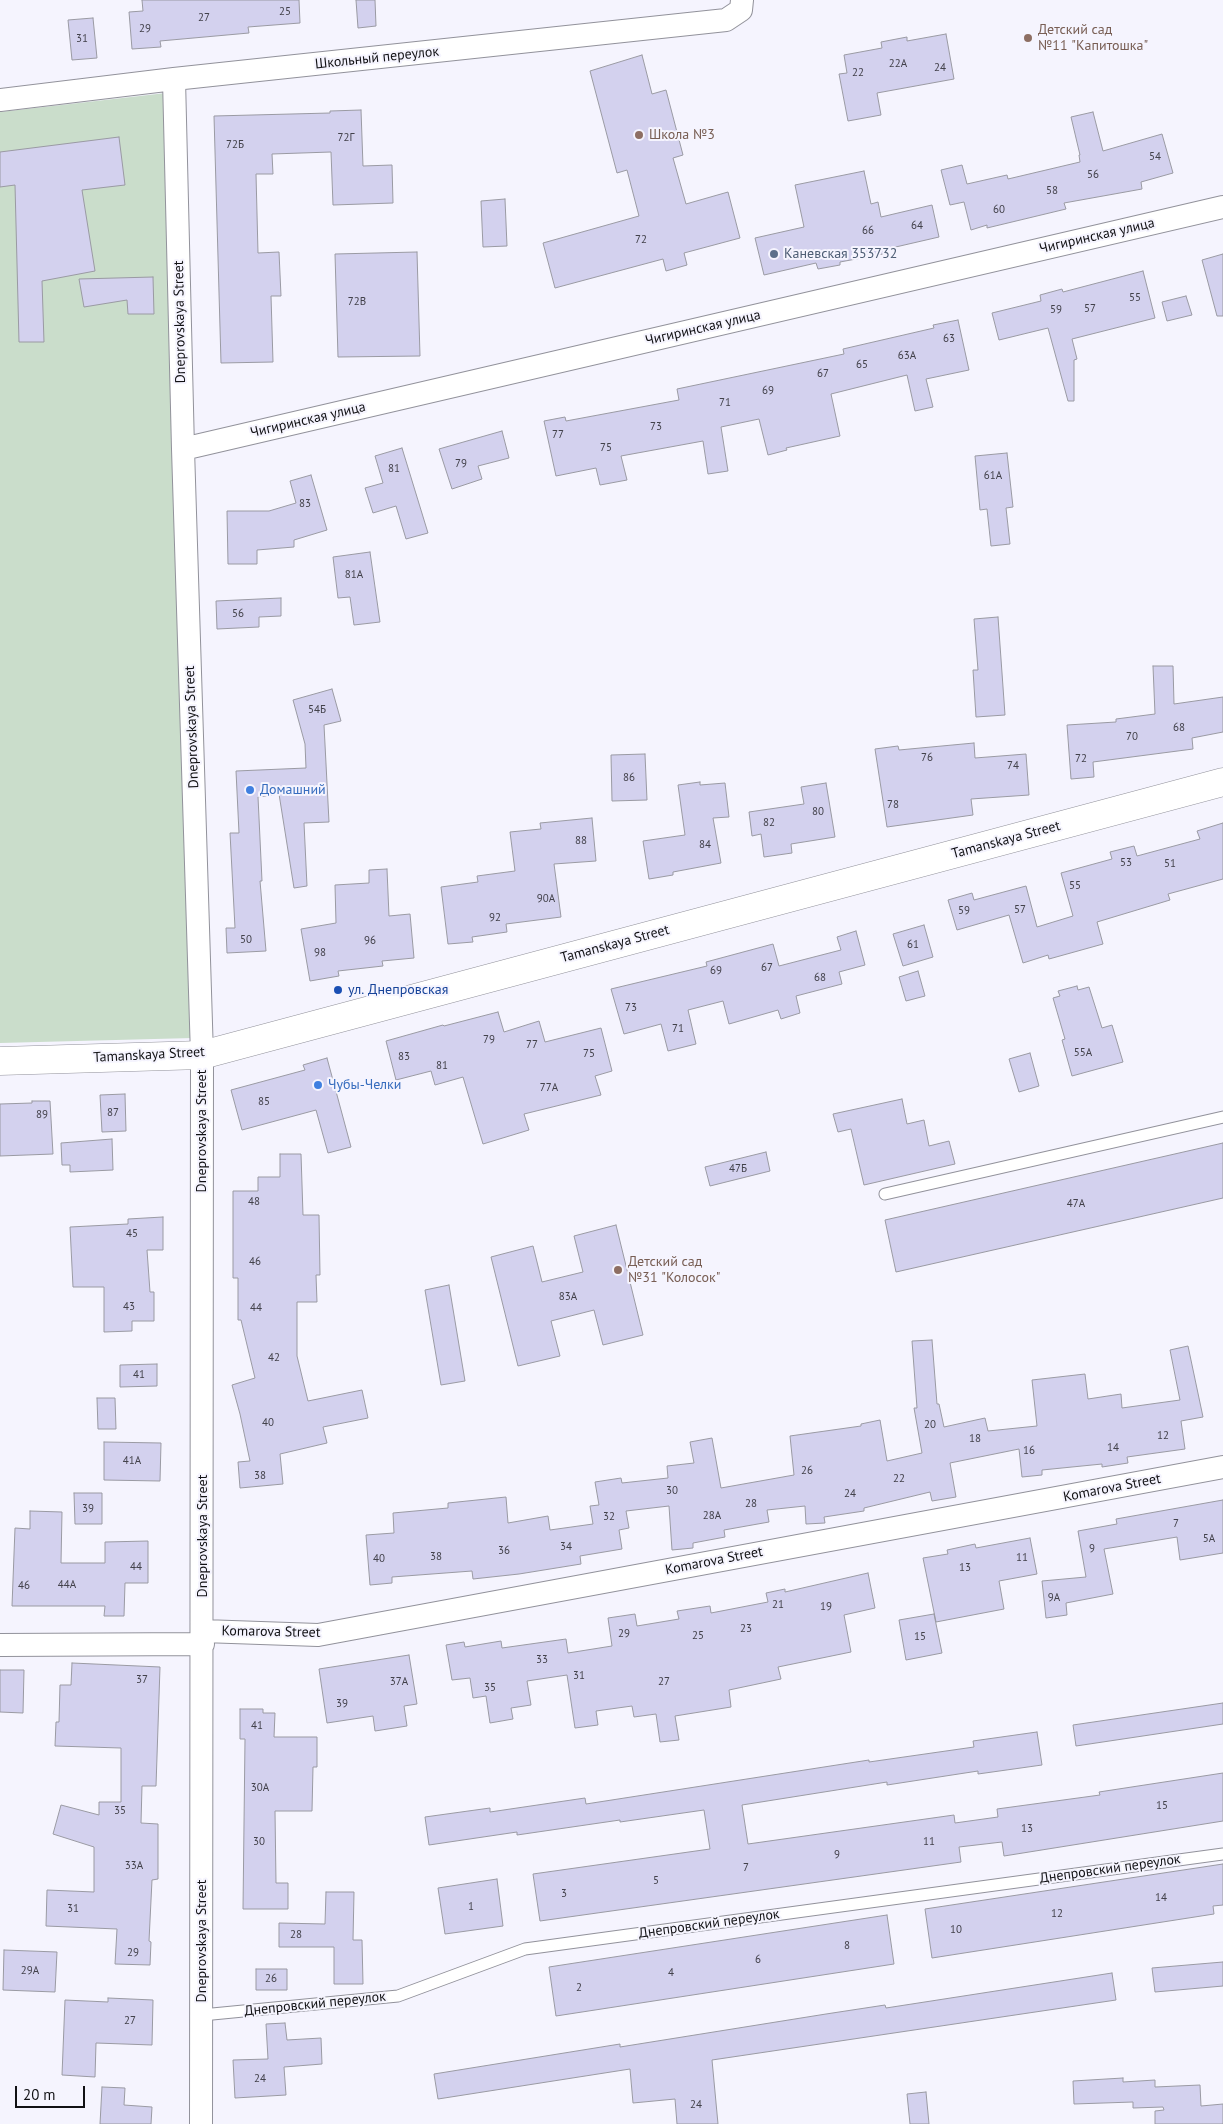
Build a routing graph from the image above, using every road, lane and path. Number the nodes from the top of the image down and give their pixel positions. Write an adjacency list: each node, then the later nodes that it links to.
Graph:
1 (742, 0): 2 (street, Школьный переулок)
2 (174, 79): 3 (street, Школьный переулок); 5 (street, Dneprovskaya Street)
3 (0, 100)
4 (1223, 207): 5 (street, Чигиринская улица)
5 (183, 450): 7 (street, Dneprovskaya Street)
6 (1223, 782): 7 (street, Tamanskaya Street)
7 (202, 1055): 8 (street, Tamanskaya Street); 12 (street, Dneprovskaya Street)
8 (0, 1061)
9 (1223, 1117): 10 (lane)
10 (886, 1194)
11 (1223, 1467): 12 (street, Komarova Street)
12 (203, 1637): 13 (street, Komarova Street); 15 (street, Dneprovskaya Street)
13 (0, 1644)
14 (1223, 1854): 15 (lane, Днепровский переулок)
15 (202, 2015): 16 (street, Dneprovskaya Street)
16 (202, 2124)

